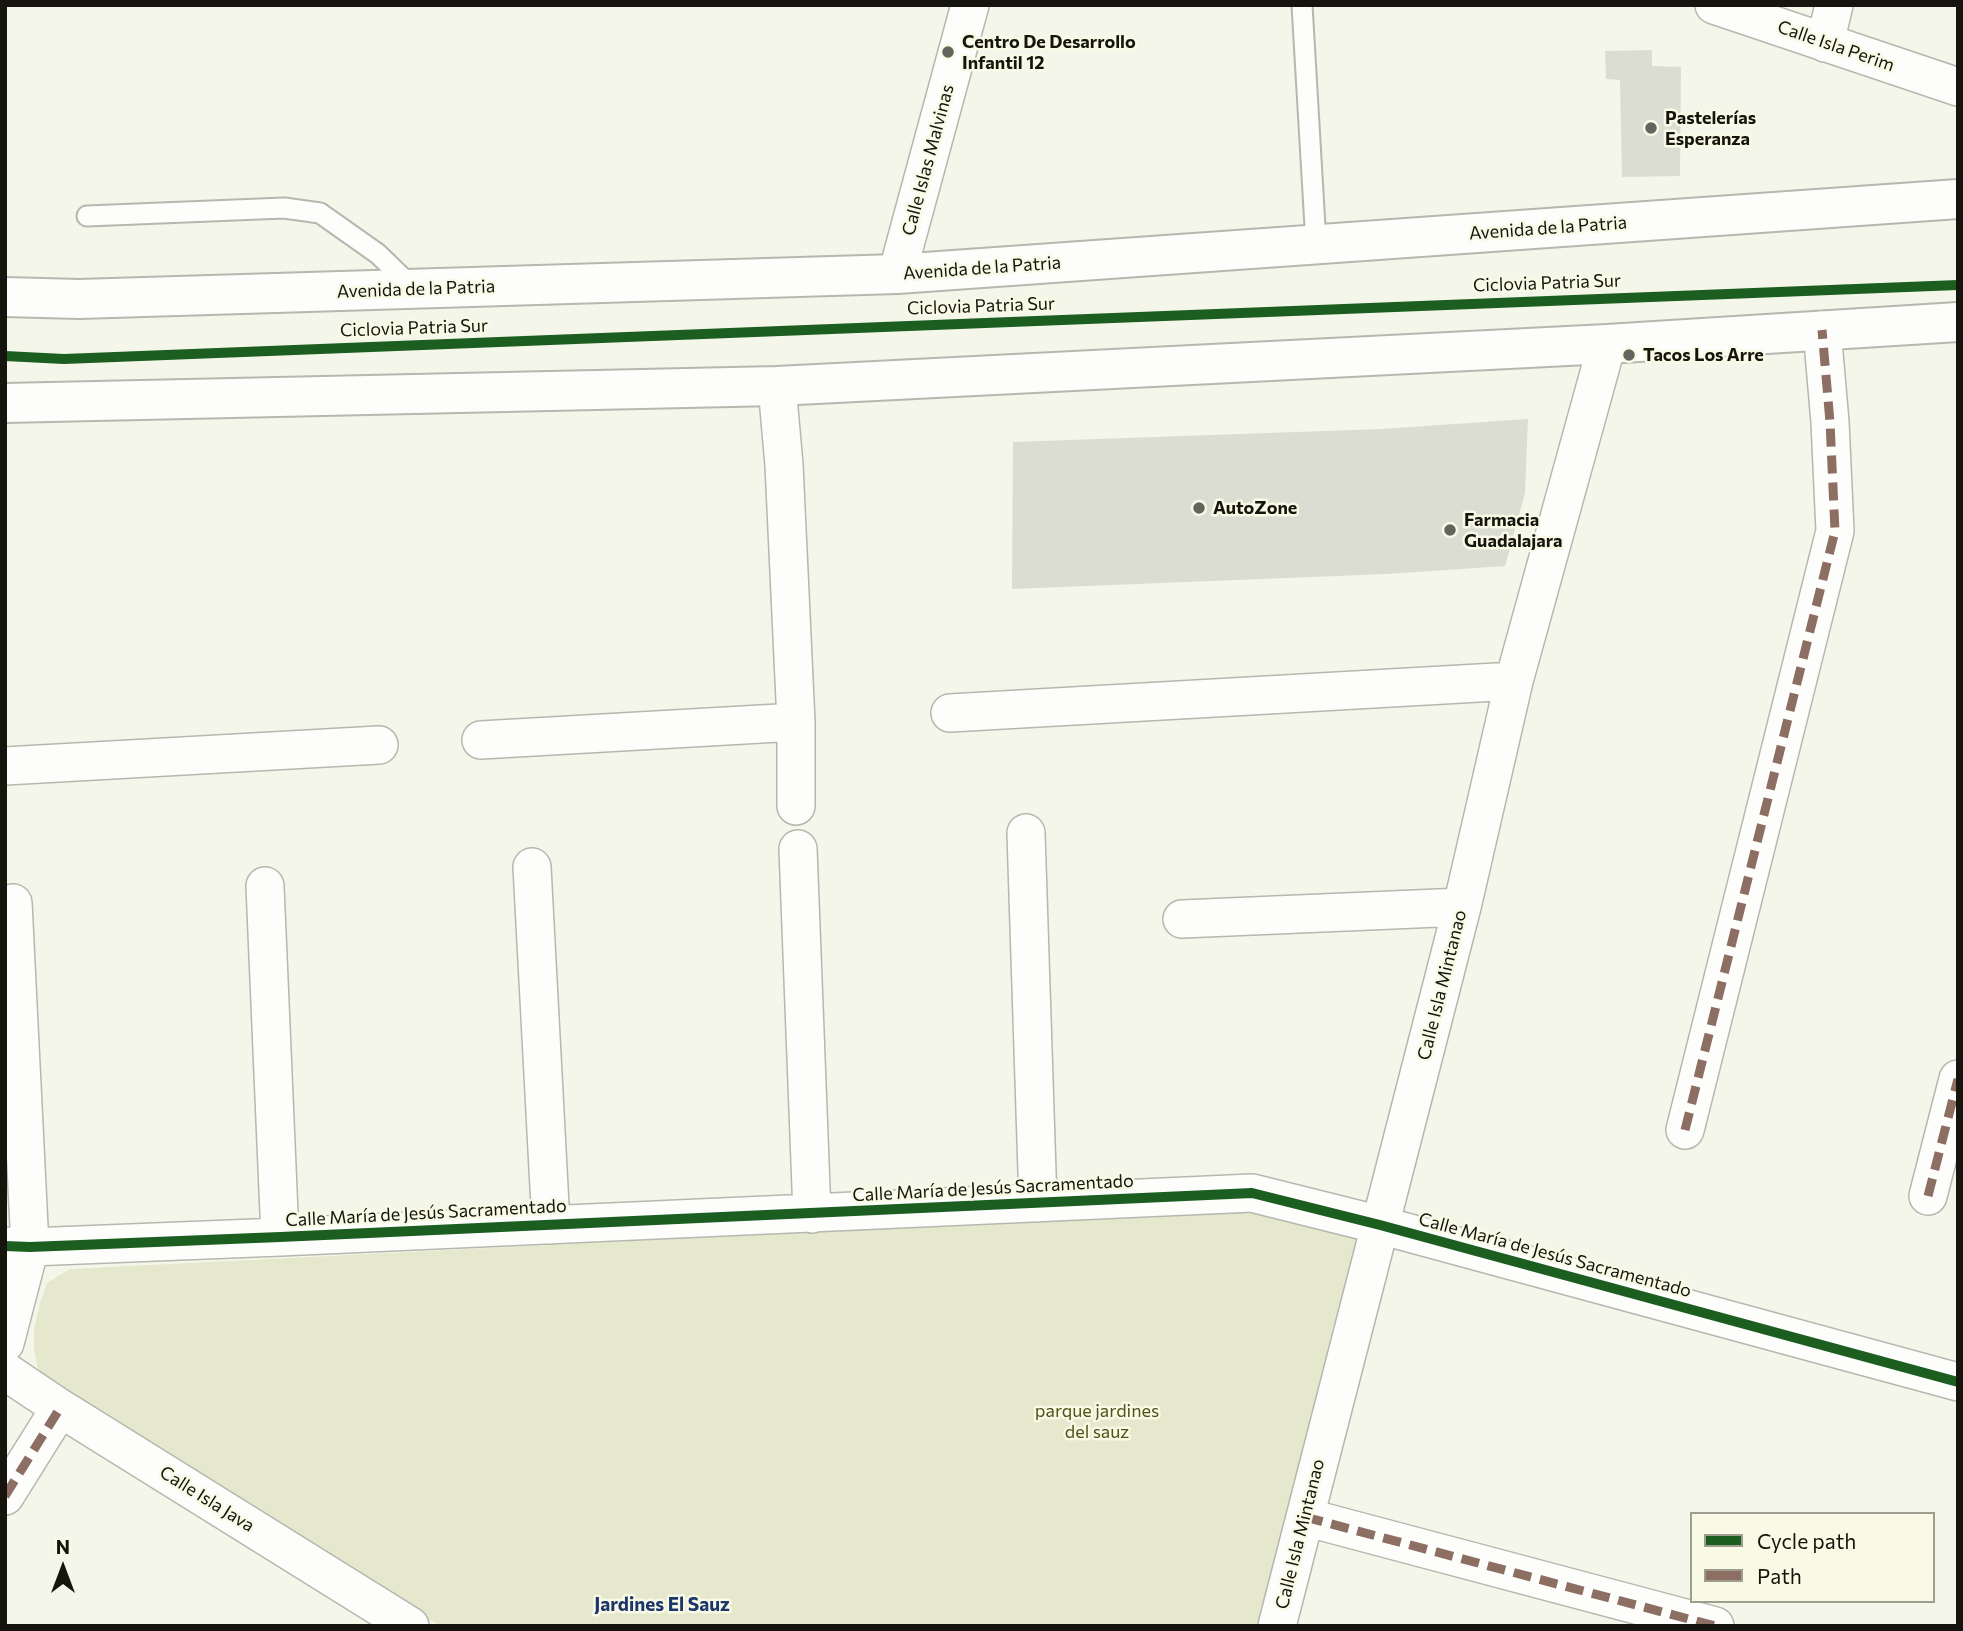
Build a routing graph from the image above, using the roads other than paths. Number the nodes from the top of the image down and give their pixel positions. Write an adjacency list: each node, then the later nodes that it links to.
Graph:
1 (970, 5): 10 (street, Calle Islas Malvinas)
2 (1302, 5): 9 (lane)
3 (1714, 5): 5 (street, Calle Isla Perim)
4 (1834, 5): 5 (street)
5 (1825, 43): 6 (street, Calle Isla Perim)
6 (1958, 87)
7 (1958, 199): 9 (main road, Avenida de la Patria)
8 (87, 216): 11 (lane)
9 (1316, 244): 10 (main road, Avenida de la Patria)
10 (897, 274): 11 (main road, Avenida de la Patria)
11 (414, 289): 12 (main road, Avenida de la Patria)
12 (5, 297)
13 (1958, 322): 14 (main road)
14 (1822, 330): 15 (main road); 33 (street)
15 (1607, 344): 16 (main road); 18 (street, Calle Isla Mintanao)
16 (777, 386): 17 (main road); 20 (street)
17 (5, 403)
18 (1514, 681): 19 (street); 30 (street, Calle Isla Mintanao)
19 (950, 713)
20 (796, 722): 21 (street); 24 (street)
21 (481, 740)
22 (379, 746): 23 (street)
23 (5, 766)
24 (796, 806)
25 (1026, 834): 35 (street)
26 (798, 849): 36 (street)
27 (532, 867): 37 (street)
28 (265, 886): 39 (street)
29 (12, 903): 40 (street)
30 (1462, 907): 31 (street); 38 (street, Calle Isla Mintanao)
31 (1182, 919)
32 (1958, 1079): 34 (street)
33 (1685, 1130)
34 (1928, 1196)
35 (1038, 1203): 36 (street, Calle María de Jesús Sacramentado); 38 (street, Calle María de Jesús Sacramentado)
36 (812, 1214): 37 (street, Calle María de Jesús Sacramentado)
37 (551, 1225): 39 (street, Calle María de Jesús Sacramentado)
38 (1380, 1226): 43 (street, Calle María de Jesús Sacramentado); 46 (street, Calle Isla Mintanao)
39 (280, 1237): 40 (street, Calle María de Jesús Sacramentado)
40 (18, 1247): 41 (street)
41 (5, 1343)
42 (5, 1371): 44 (street, Calle Isla Java)
43 (1958, 1382)
44 (60, 1408): 45 (street); 47 (street, Calle Isla Java)
45 (5, 1496)
46 (1305, 1517): 48 (street, Calle Isla Mintanao); 49 (street)
47 (410, 1626)
48 (1277, 1626)
49 (1715, 1626)

